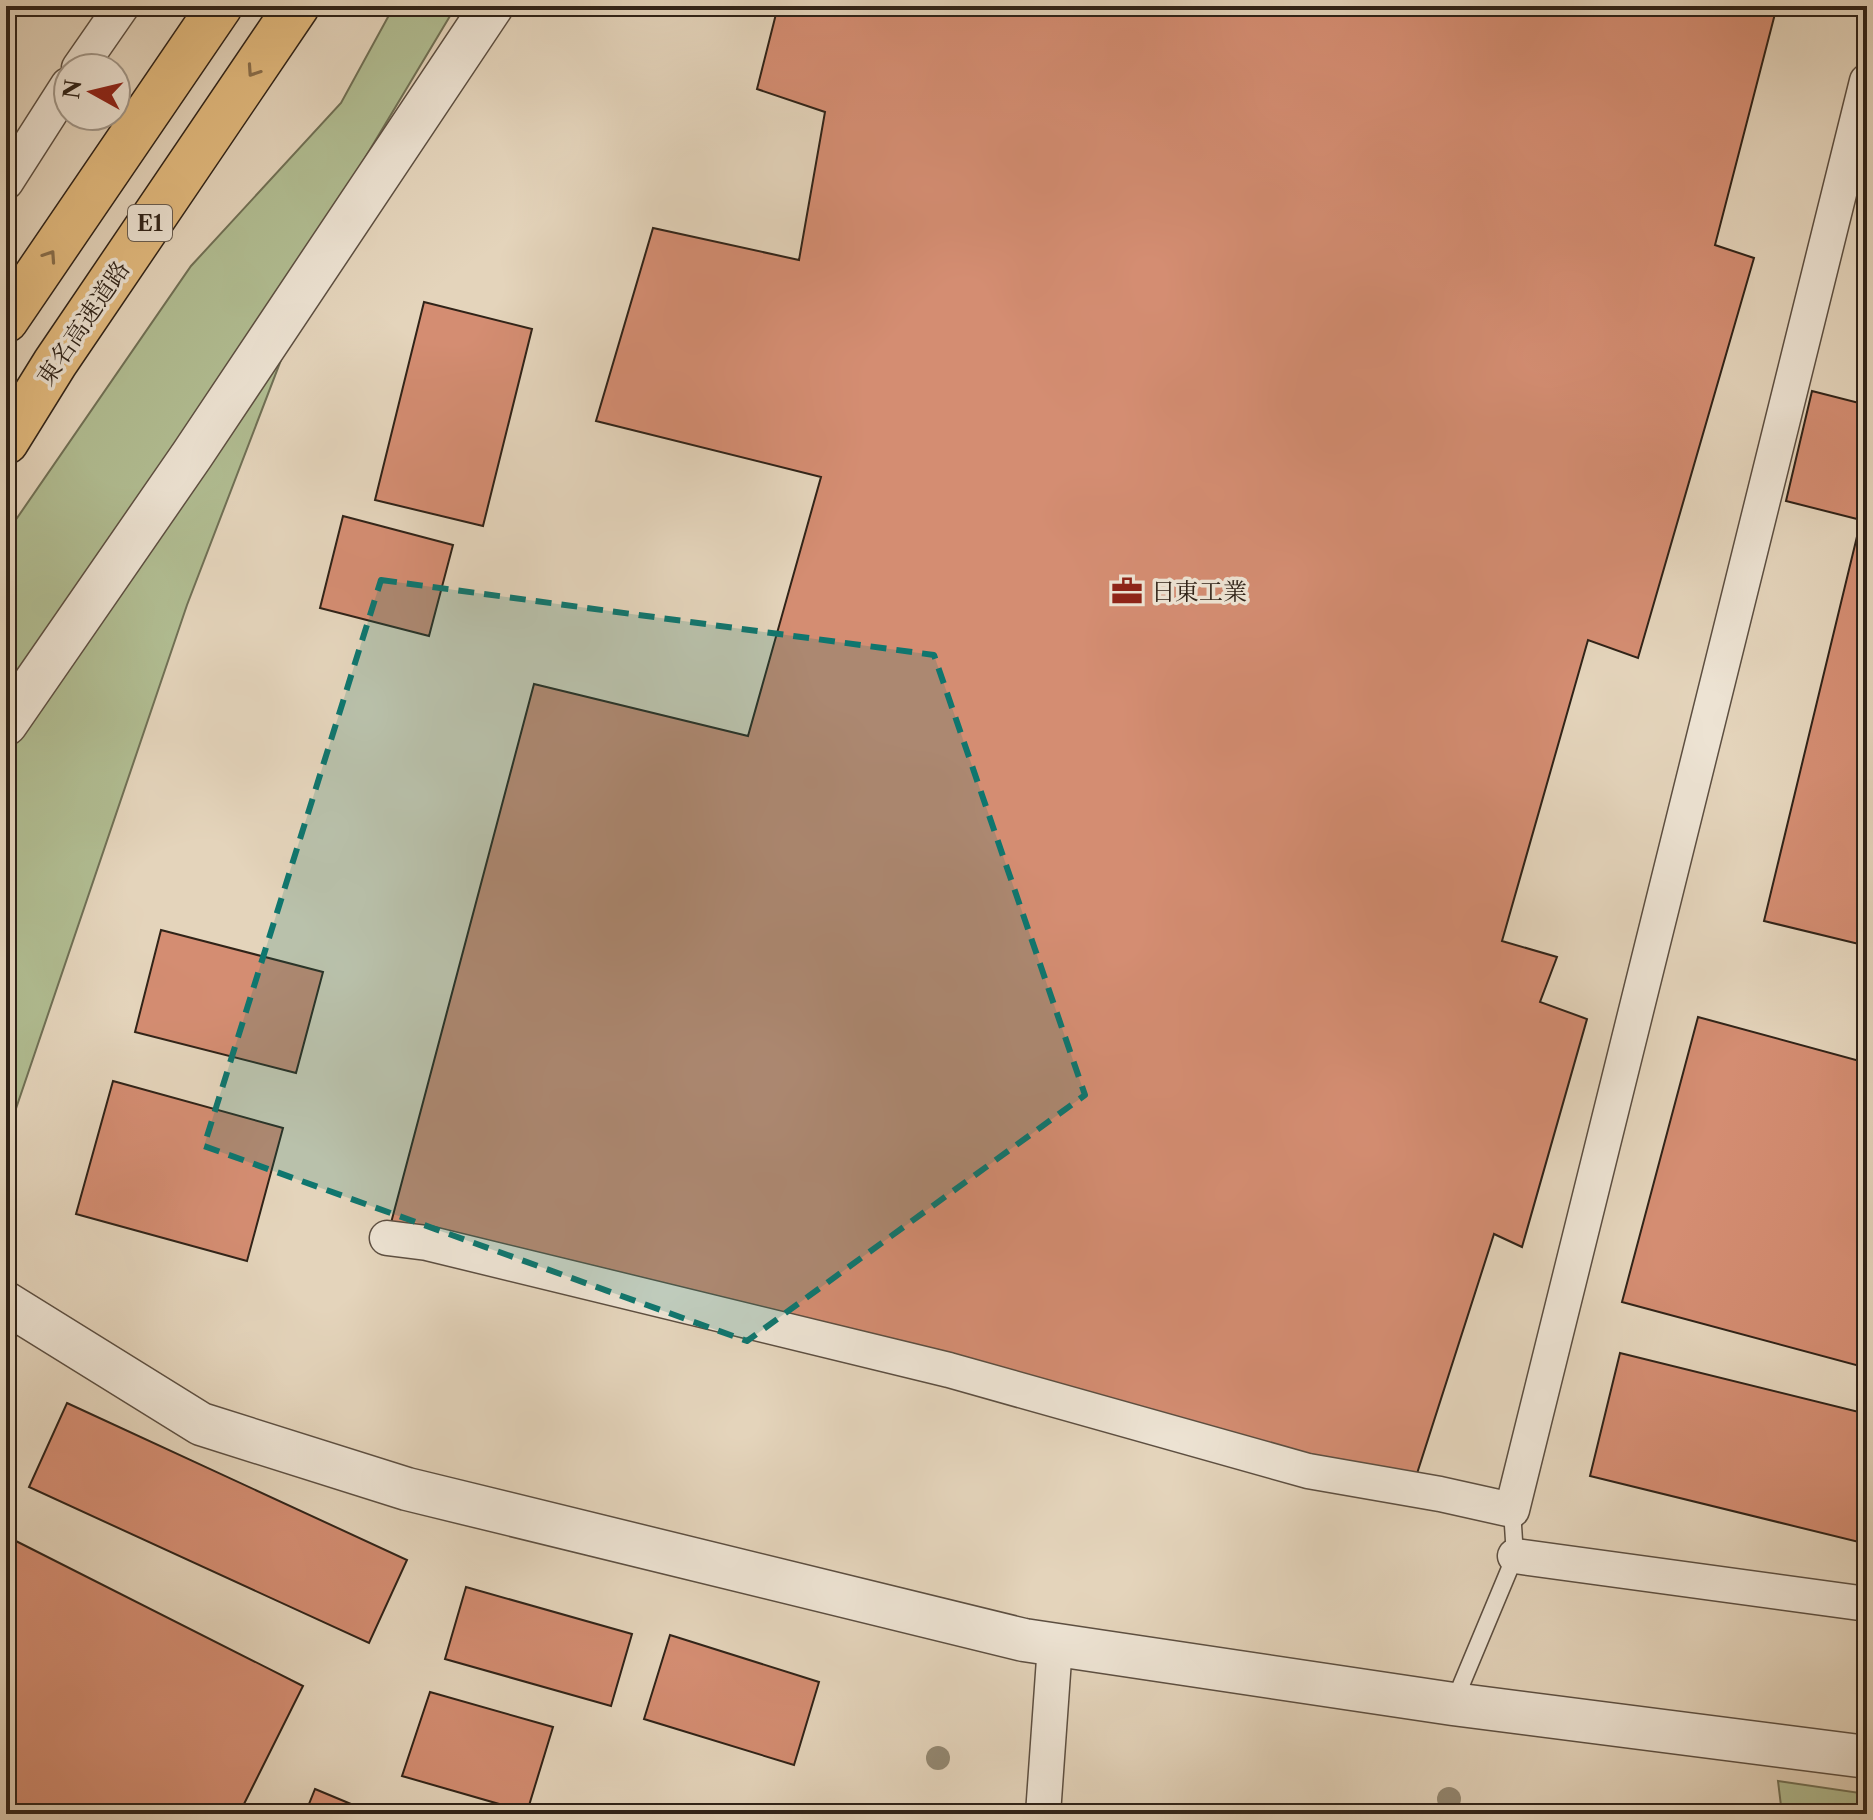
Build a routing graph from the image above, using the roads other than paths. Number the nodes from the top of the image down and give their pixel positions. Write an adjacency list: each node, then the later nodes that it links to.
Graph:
1 (122, 6): 5 (street)
2 (220, 6): 9 (highway, E1, one-way to 2)
3 (297, 6): 10 (highway, 東名高速道路 / E1, one-way to 10)
4 (492, 6): 11 (street)
5 (90, 52)
6 (1867, 81): 14 (street)
7 (52, 110): 8 (street)
8 (6, 182)
9 (6, 320)
10 (6, 442)
11 (6, 724)
12 (387, 1238): 14 (street)
13 (6, 1303): 17 (street)
14 (1512, 1510): 15 (lane)
15 (1515, 1556): 16 (street); 18 (lane)
16 (1867, 1604)
17 (1055, 1645): 18 (street); 20 (street)
18 (1453, 1704): 19 (street)
19 (1867, 1757)
20 (1043, 1814)

